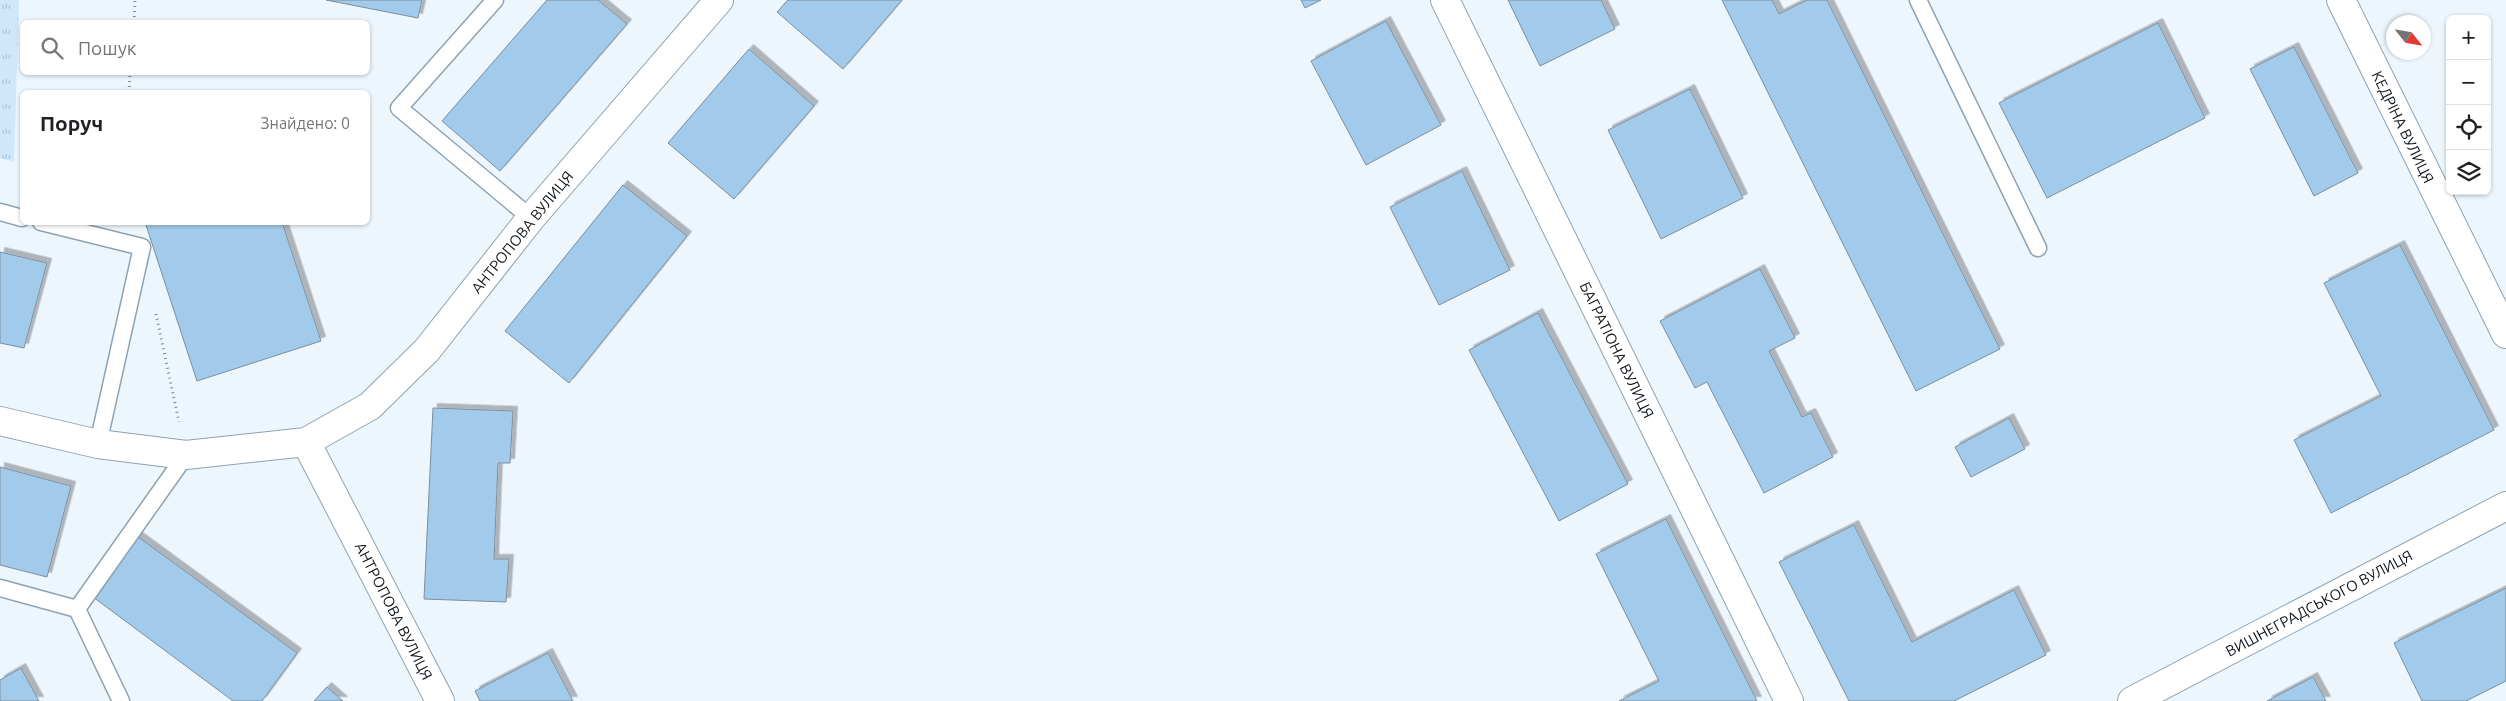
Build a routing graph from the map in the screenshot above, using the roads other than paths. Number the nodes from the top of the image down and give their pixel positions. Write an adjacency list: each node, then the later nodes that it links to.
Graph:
1 (494, 0): 8 (lane)
2 (719, 0): 8 (street, АНТРОПОВА ВУЛИЦЯ)
3 (1445, 0): 21 (street, БАГРАТІОНА ВУЛИЦЯ)
4 (1918, 0): 10 (lane)
5 (2341, 0): 11 (street, КЕДРІНА ВУЛИЦЯ)
6 (0, 212): 7 (lane)
7 (20, 217)
8 (531, 218): 13 (street, АНТРОПОВА ВУЛИЦЯ)
9 (53, 225): 14 (lane)
10 (2038, 248)
11 (2506, 334)
12 (0, 421): 14 (street, АНТРОПОВА ВУЛИЦЯ)
13 (306, 442): 15 (street, АНТРОПОВА ВУЛИЦЯ); 20 (street, АНТРОПОВА ВУЛИЦЯ)
14 (98, 444): 15 (street, АНТРОПОВА ВУЛИЦЯ)
15 (186, 455): 18 (lane)
16 (2506, 506): 22 (street, ВИШНЕГРАДСЬКОГО ВУЛИЦЯ)
17 (0, 588): 18 (lane)
18 (77, 610): 19 (lane)
19 (121, 701)
20 (440, 701)
21 (1789, 701)
22 (2132, 701)

